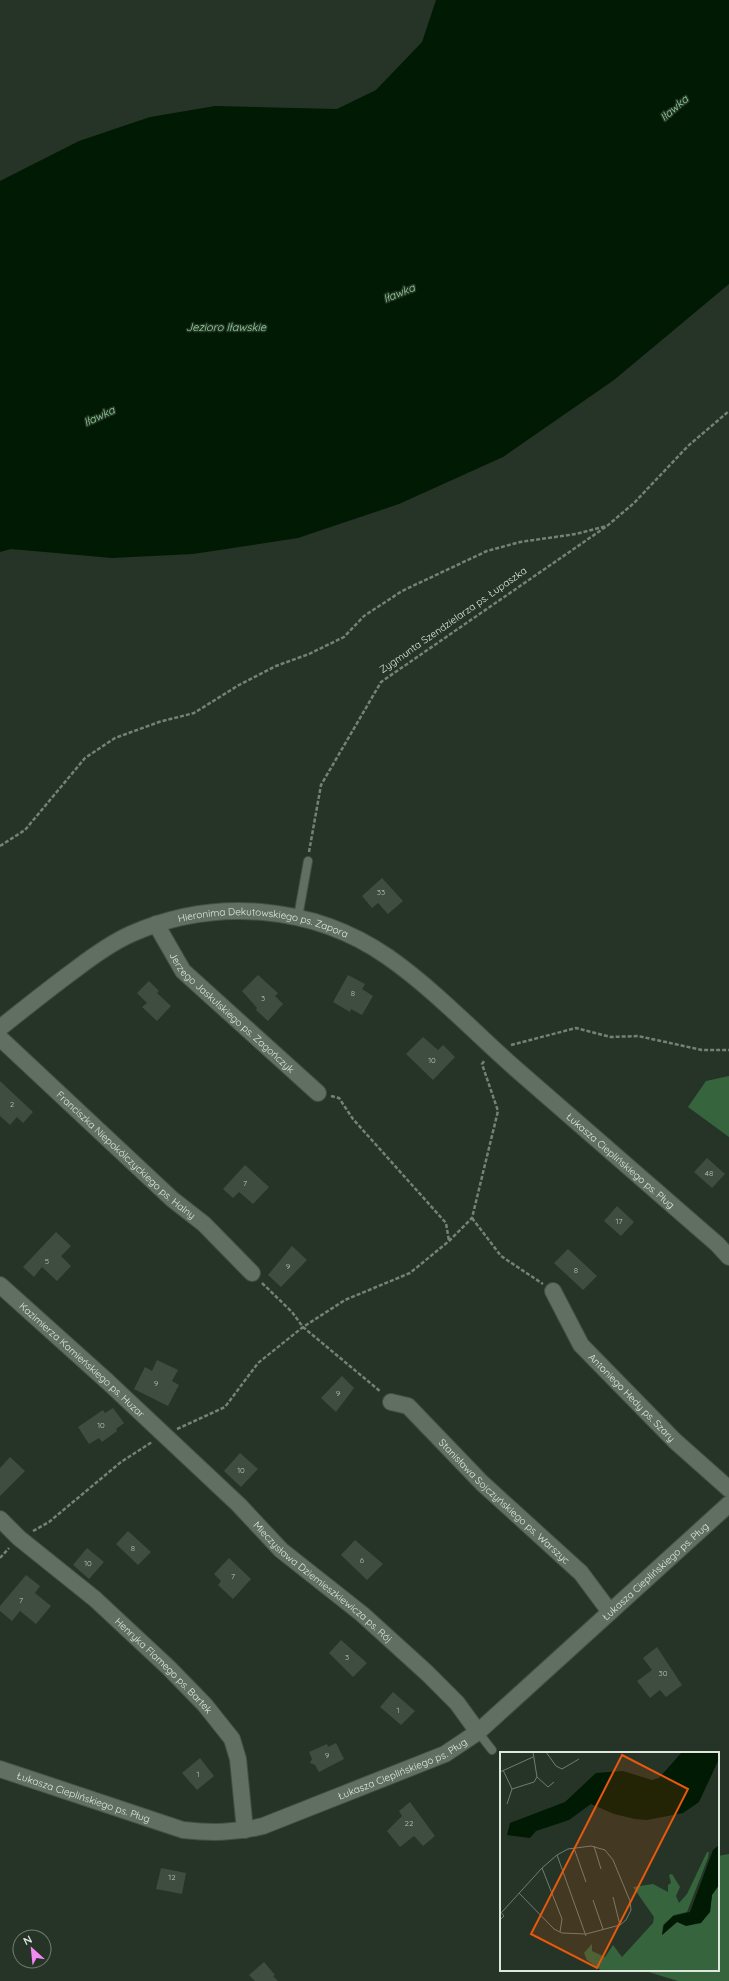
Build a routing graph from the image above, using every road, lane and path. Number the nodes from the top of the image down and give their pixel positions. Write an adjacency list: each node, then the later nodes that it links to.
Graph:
1 (729, 411): 2 (path, Zygmunta Szendzielarza ps. Łupaszka)
2 (607, 526): 3 (path); 4 (path, Zygmunta Szendzielarza ps. Łupaszka)
3 (0, 846)
4 (308, 861): 5 (lane)
5 (298, 917): 6 (street, Hieronima Dekutowskiego ps. Zapora); 9 (street, Hieronima Dekutowskiego ps. Zapora)
6 (156, 924): 7 (street, Hieronima Dekutowskiego ps. Zapora); 12 (street, Jerzego Jaskulskiego ps. Zagończyk)
7 (0, 1028)
8 (0, 1038): 16 (street, Franciszka Niepokólczyckiego ps. Halny)
9 (494, 1049): 10 (path); 11 (street, Hieronima Dekutowskiego ps. Zapora); 13 (path)
10 (729, 1050)
11 (511, 1065): 15 (street, Łukasza Cieplińskiego ps. Pług)
12 (318, 1093): 14 (path)
13 (472, 1218): 14 (path); 18 (path)
14 (449, 1241): 19 (path)
15 (729, 1257)
16 (252, 1273): 19 (path)
17 (0, 1285): 21 (street, Kazimierza Kamieńskiego ps. Huzar)
18 (552, 1291): 22 (street, Antoniego Hedy ps. Szary)
19 (303, 1327): 20 (path); 21 (path)
20 (391, 1402): 27 (street, Stanisława Sojczyńskiego ps. Warszyc)
21 (164, 1435): 25 (path); 28 (street, Mieczysława Dziemieszkiewicza ps. Rój)
22 (729, 1489)
23 (729, 1504): 27 (street, Łukasza Cieplińskiego ps. Pług)
24 (0, 1519): 25 (street, Henryka Flamego ps. Bartek)
25 (20, 1538): 26 (path); 31 (street, Henryka Flamego ps. Bartek)
26 (0, 1558)
27 (610, 1612): 28 (street, Łukasza Cieplińskiego ps. Pług)
28 (478, 1732): 29 (lane); 31 (street, Łukasza Cieplińskiego ps. Pług)
29 (492, 1750)
30 (0, 1769): 31 (street, Łukasza Cieplińskiego ps. Pług)
31 (245, 1830)

